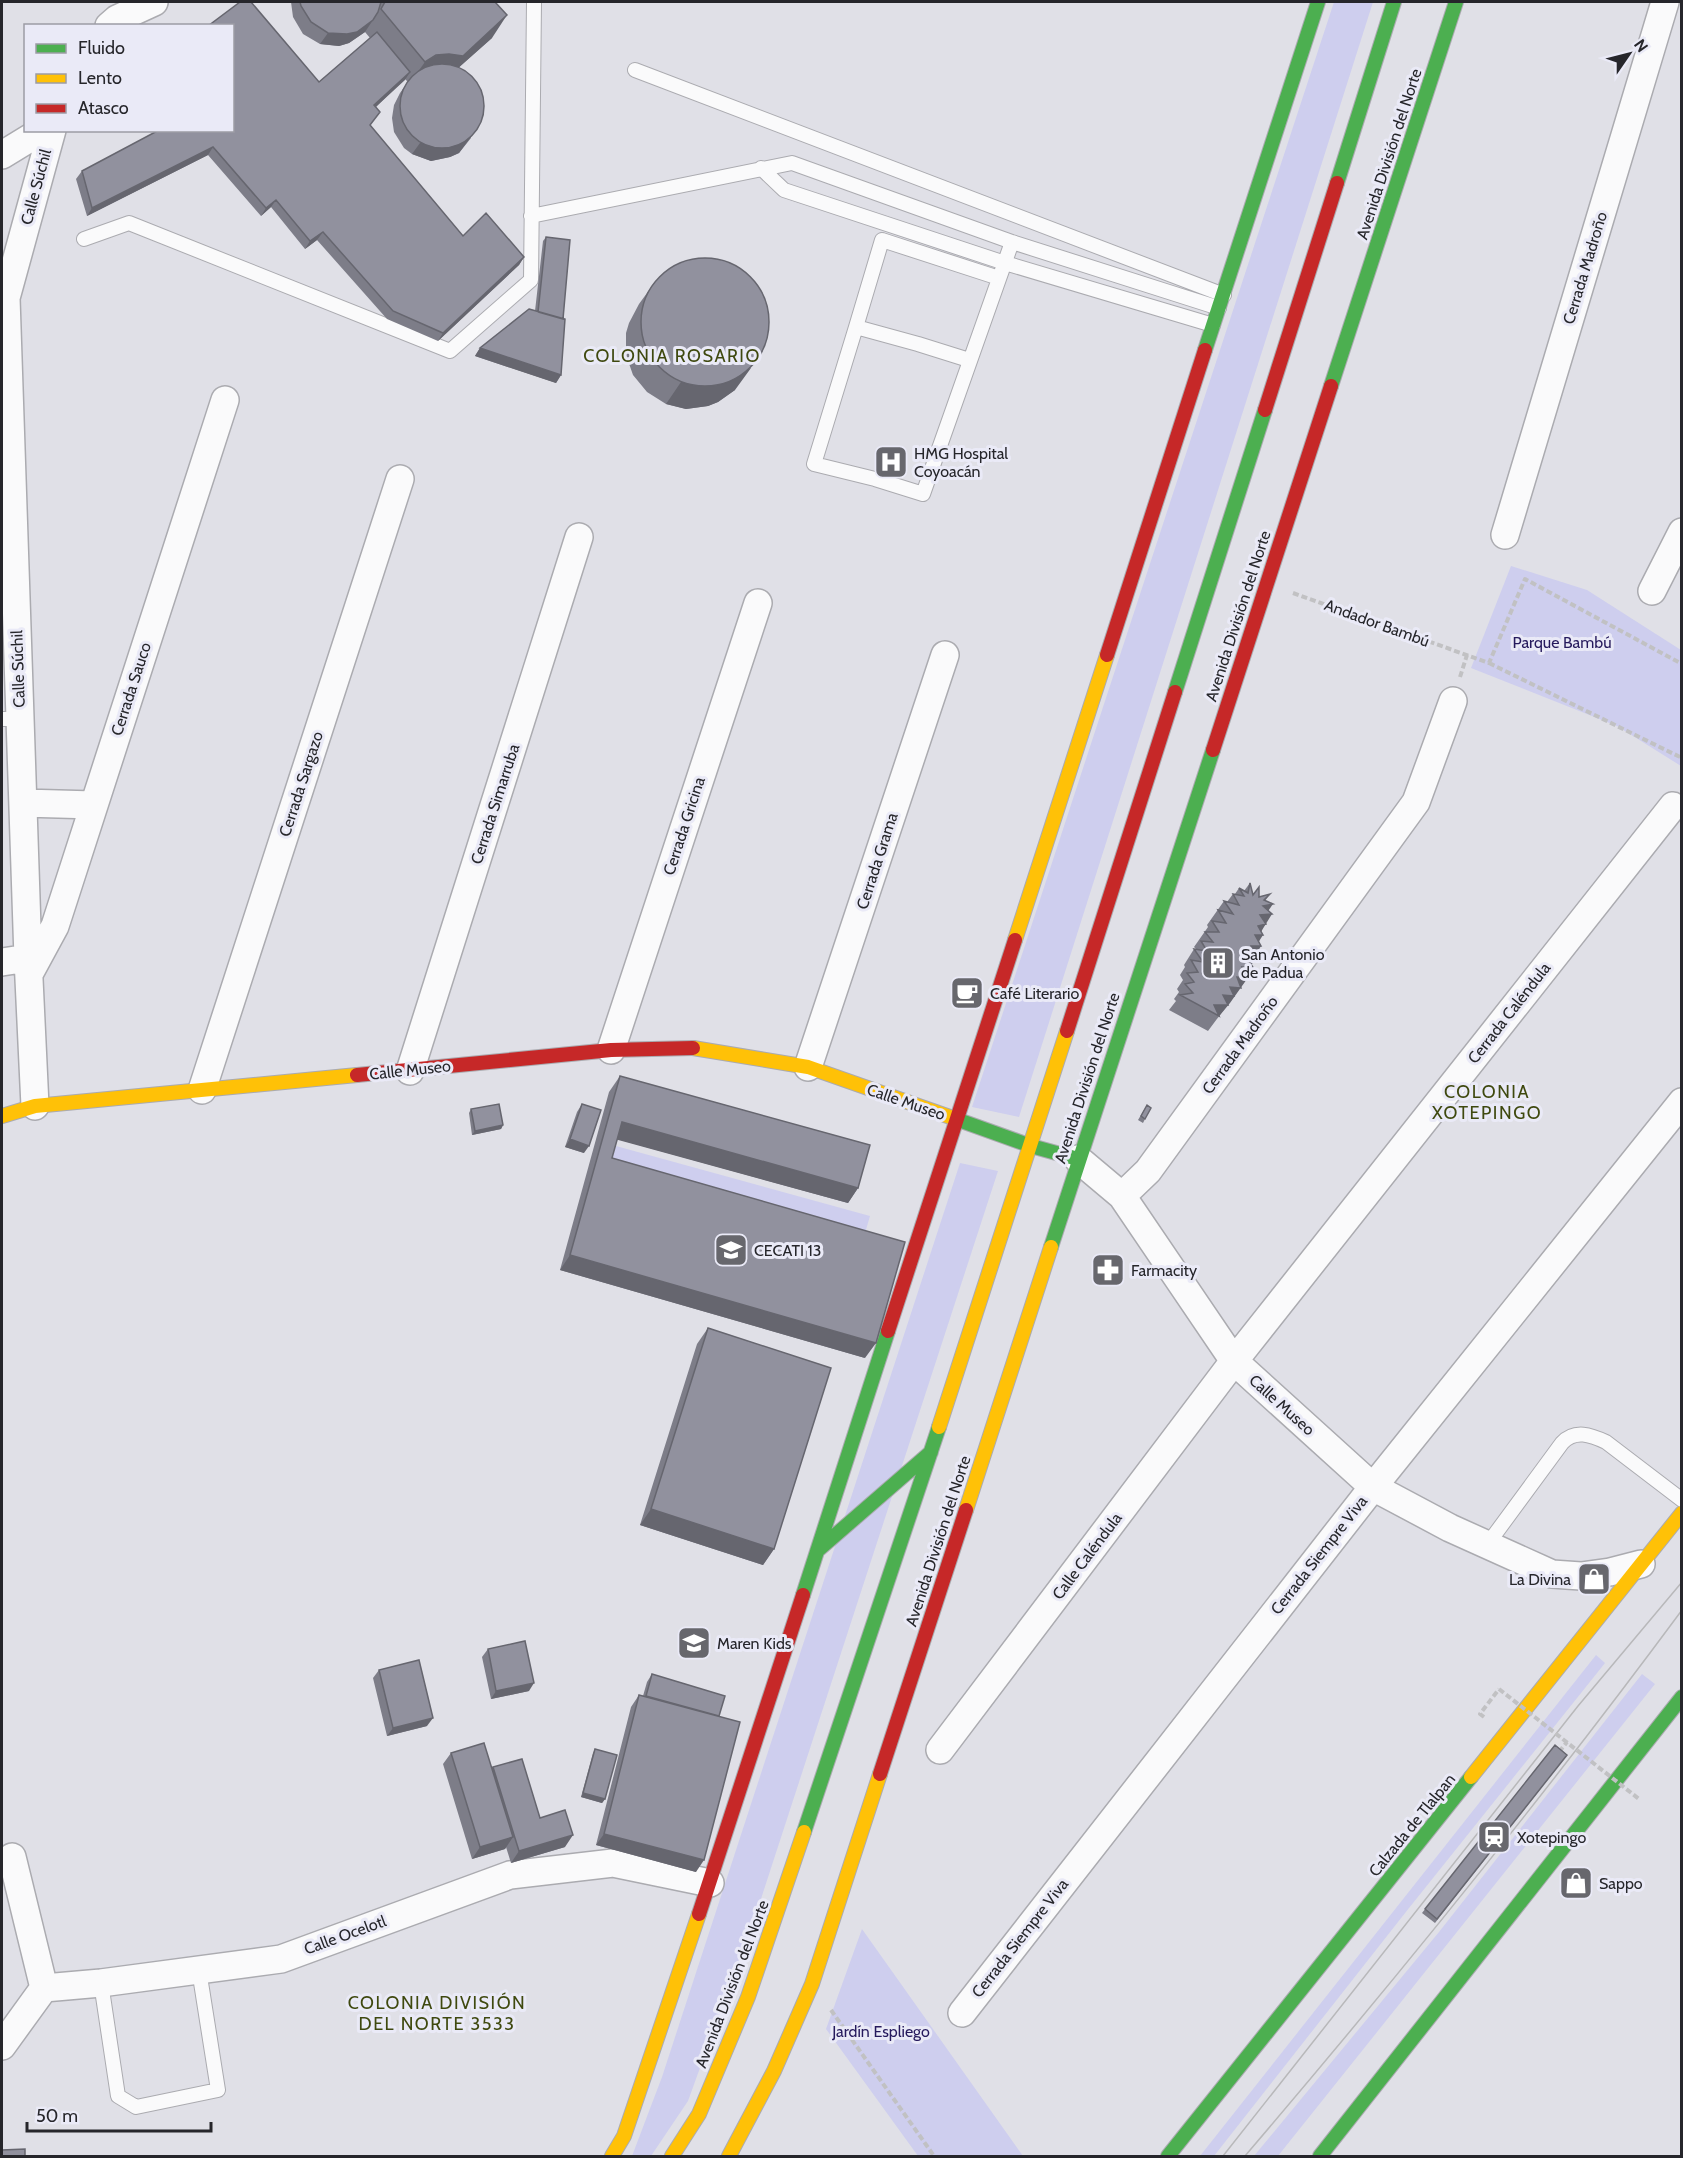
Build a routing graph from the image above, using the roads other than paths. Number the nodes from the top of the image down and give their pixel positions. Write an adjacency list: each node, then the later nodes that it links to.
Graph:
1 (154, 2): 7 (street)
2 (534, 2): 13 (lane)
3 (1318, 2): 19 (main road)
4 (1394, 2): 47 (main road, Avenida División del Norte)
5 (1456, 2): 48 (main road, Avenida División del Norte)
6 (1665, 2): 27 (street, Cerrada Madroño)
7 (113, 22)
8 (635, 70): 19 (lane)
9 (40, 132): 11 (street)
10 (50, 132): 18 (street, Calle Súchil)
11 (2, 155)
12 (761, 168): 13 (lane); 15 (lane); 16 (lane)
13 (531, 216): 14 (lane)
14 (84, 239)
15 (1012, 242): 16 (lane); 19 (lane)
16 (1005, 263): 17 (lane); 20 (lane)
17 (999, 278): 21 (lane); 22 (lane)
18 (4, 299): 25 (street, Calle Súchil)
19 (1222, 302): 20 (main road)
20 (1213, 325): 46 (main road)
21 (855, 327): 22 (lane); 22 (lane)
22 (969, 360)
23 (225, 400): 35 (street, Cerrada Sauco)
24 (400, 479): 42 (street, Cerrada Sargazo)
25 (7, 510): 33 (street, Calle Súchil)
26 (1682, 532): 29 (street)
27 (1505, 535)
28 (579, 537): 41 (street, Cerrada Simarruba)
29 (1652, 591)
30 (758, 603): 39 (street, Cerrada Gricina)
31 (945, 655): 40 (street, Cerrada Grama)
32 (1453, 701): 49 (street, Cerrada Madroño)
33 (11, 719): 34 (street, Calle Súchil)
34 (22, 803): 35 (street); 38 (street, Calle Súchil)
35 (94, 805): 38 (street, Cerrada Sauco)
36 (1673, 806): 50 (street, Cerrada Caléndula)
37 (2, 962): 38 (street)
38 (28, 966): 44 (street, Calle Súchil)
39 (611, 1050): 40 (main road, Calle Museo); 41 (main road, Calle Museo)
40 (808, 1067): 46 (main road, Calle Museo)
41 (410, 1071): 42 (main road, Calle Museo)
42 (202, 1090): 44 (main road, Calle Museo)
43 (1682, 1102): 52 (street, Cerrada Siempre Viva)
44 (35, 1106): 45 (main road, Calle Museo)
45 (2, 1116)
46 (956, 1119): 47 (main road, Calle Museo); 56 (main road)
47 (1031, 1146): 48 (main road, Calle Museo); 51 (main road, Avenida División del Norte)
48 (1078, 1159): 49 (street, Calle Museo); 70 (main road, Avenida División del Norte)
49 (1122, 1196): 50 (street, Calle Museo)
50 (1234, 1361): 52 (street, Calle Museo); 59 (street, Calle Caléndula)
51 (931, 1452): 56 (main road); 69 (main road, Avenida División del Norte)
52 (1373, 1487): 55 (street, Calle Museo); 65 (street, Cerrada Siempre Viva)
53 (1682, 1500): 55 (lane)
54 (1682, 1513): 57 (main road, Calzada de Tlalpan)
55 (1487, 1545): 57 (street, Calle Museo)
56 (817, 1551): 61 (main road)
57 (1641, 1564): 71 (main road, Calzada de Tlalpan)
58 (1682, 1697): 67 (main road)
59 (940, 1750)
60 (12, 1857): 64 (street)
61 (710, 1883): 62 (street, Calle Ocelotl); 68 (main road)
62 (199, 1970): 63 (street, Calle Ocelotl); 63 (lane)
63 (101, 1983): 64 (street, Calle Ocelotl)
64 (44, 1989): 66 (street)
65 (962, 2013)
66 (2, 2046)
67 (1322, 2156)
68 (612, 2157)
69 (672, 2157)
70 (729, 2157)
71 (1168, 2157)

